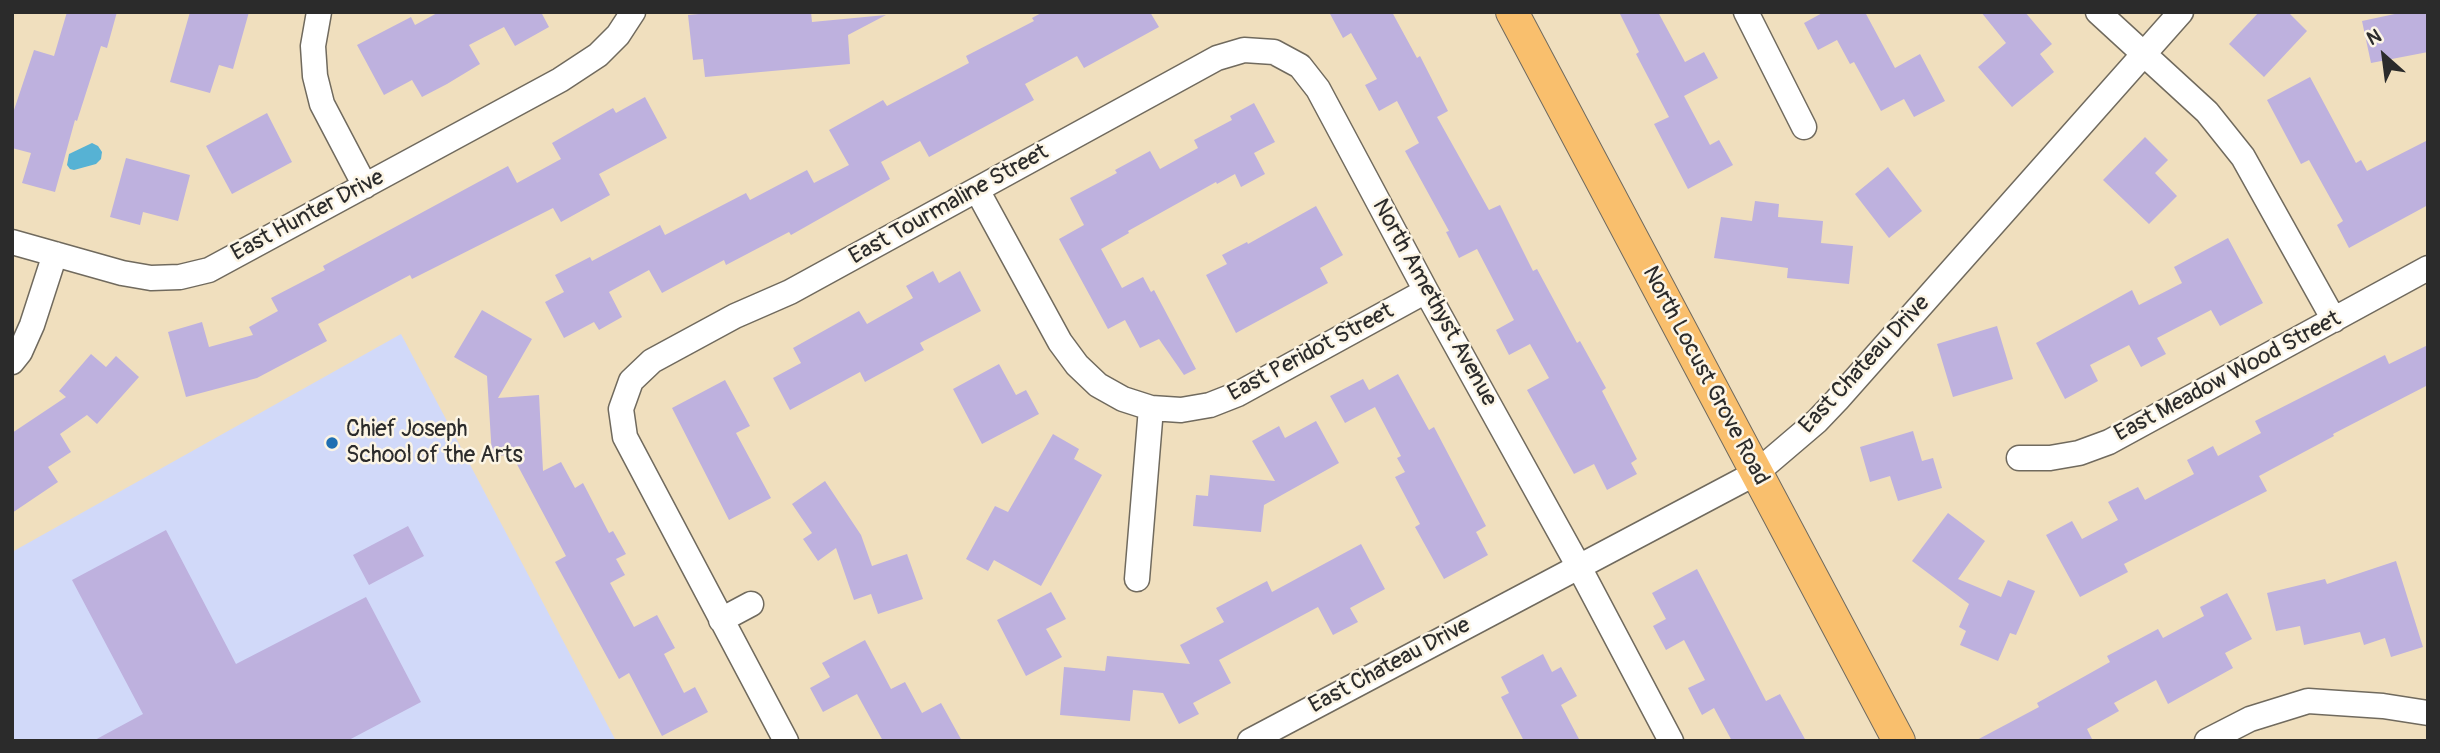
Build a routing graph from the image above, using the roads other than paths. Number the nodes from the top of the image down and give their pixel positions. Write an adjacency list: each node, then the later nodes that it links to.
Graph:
1 (319, 12): 10 (street)
2 (633, 12): 10 (street, East Hunter Drive)
3 (1512, 12): 20 (main road, North Locust Grove Road)
4 (1746, 12): 9 (street)
5 (2098, 12): 8 (street)
6 (2181, 12): 8 (street, East Chateau Drive)
7 (1274, 52): 11 (street, East Tourmaline Street); 15 (street, North Amethyst Avenue)
8 (2143, 55): 16 (street); 20 (street, East Chateau Drive)
9 (1804, 127)
10 (365, 186): 13 (street, East Hunter Drive)
11 (976, 190): 18 (street, East Peridot Street); 24 (street, East Tourmaline Street)
12 (12, 242): 13 (street, East Hunter Drive)
13 (55, 254): 17 (street)
14 (2428, 268): 16 (street, East Meadow Wood Street)
15 (1426, 291): 18 (street, East Peridot Street); 21 (street, North Amethyst Avenue)
16 (2334, 320): 19 (street, East Meadow Wood Street)
17 (12, 362)
18 (1151, 408): 22 (street)
19 (2019, 458)
20 (1756, 473): 21 (street, East Chateau Drive); 29 (main road, North Locust Grove Road)
21 (1579, 567): 26 (street, East Chateau Drive); 28 (street, North Amethyst Avenue)
22 (1137, 579)
23 (751, 604): 24 (street)
24 (721, 620): 27 (street)
25 (2428, 713): 30 (street)
26 (1266, 737)
27 (786, 741)
28 (1671, 741)
29 (1899, 741)
30 (2207, 741)

